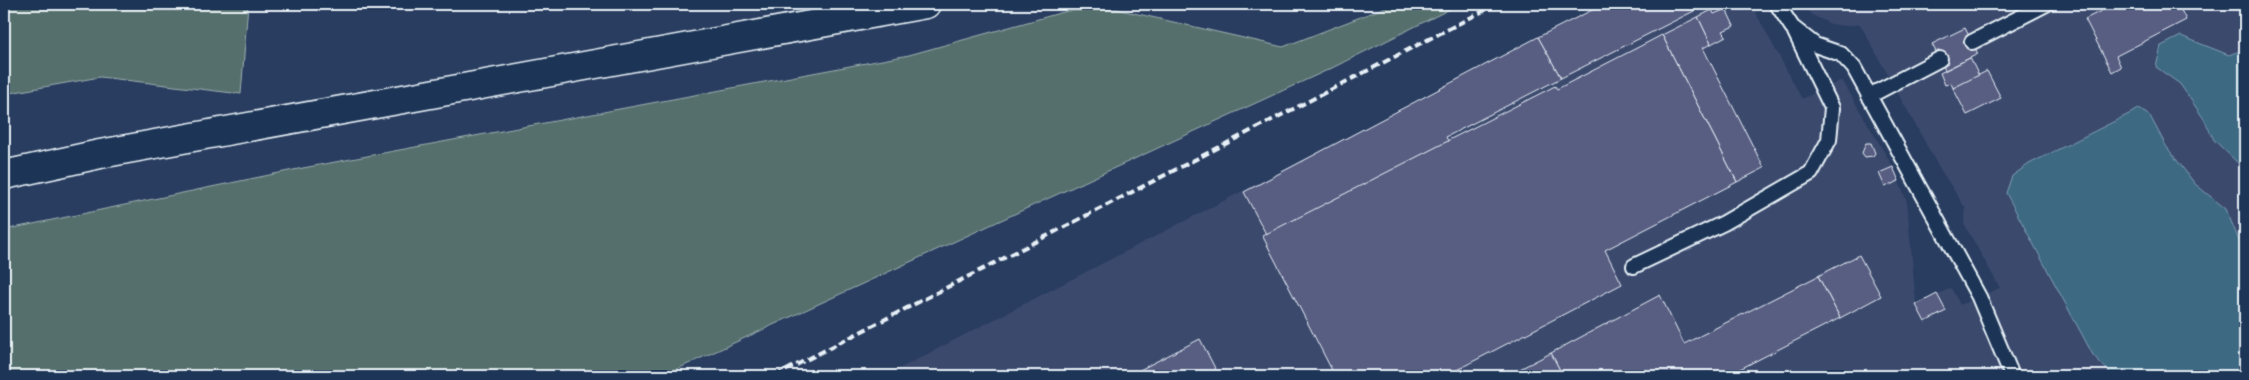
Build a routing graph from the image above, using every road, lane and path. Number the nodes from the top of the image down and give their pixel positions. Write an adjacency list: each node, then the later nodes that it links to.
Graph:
1 (926, 4): 8 (street)
2 (1777, 4): 4 (lane)
3 (2046, 4): 5 (lane)
4 (1792, 27): 7 (lane); 9 (lane)
5 (1972, 42)
6 (1940, 59): 7 (lane)
7 (1869, 96): 10 (lane)
8 (4, 175)
9 (1634, 266)
10 (2012, 376)

